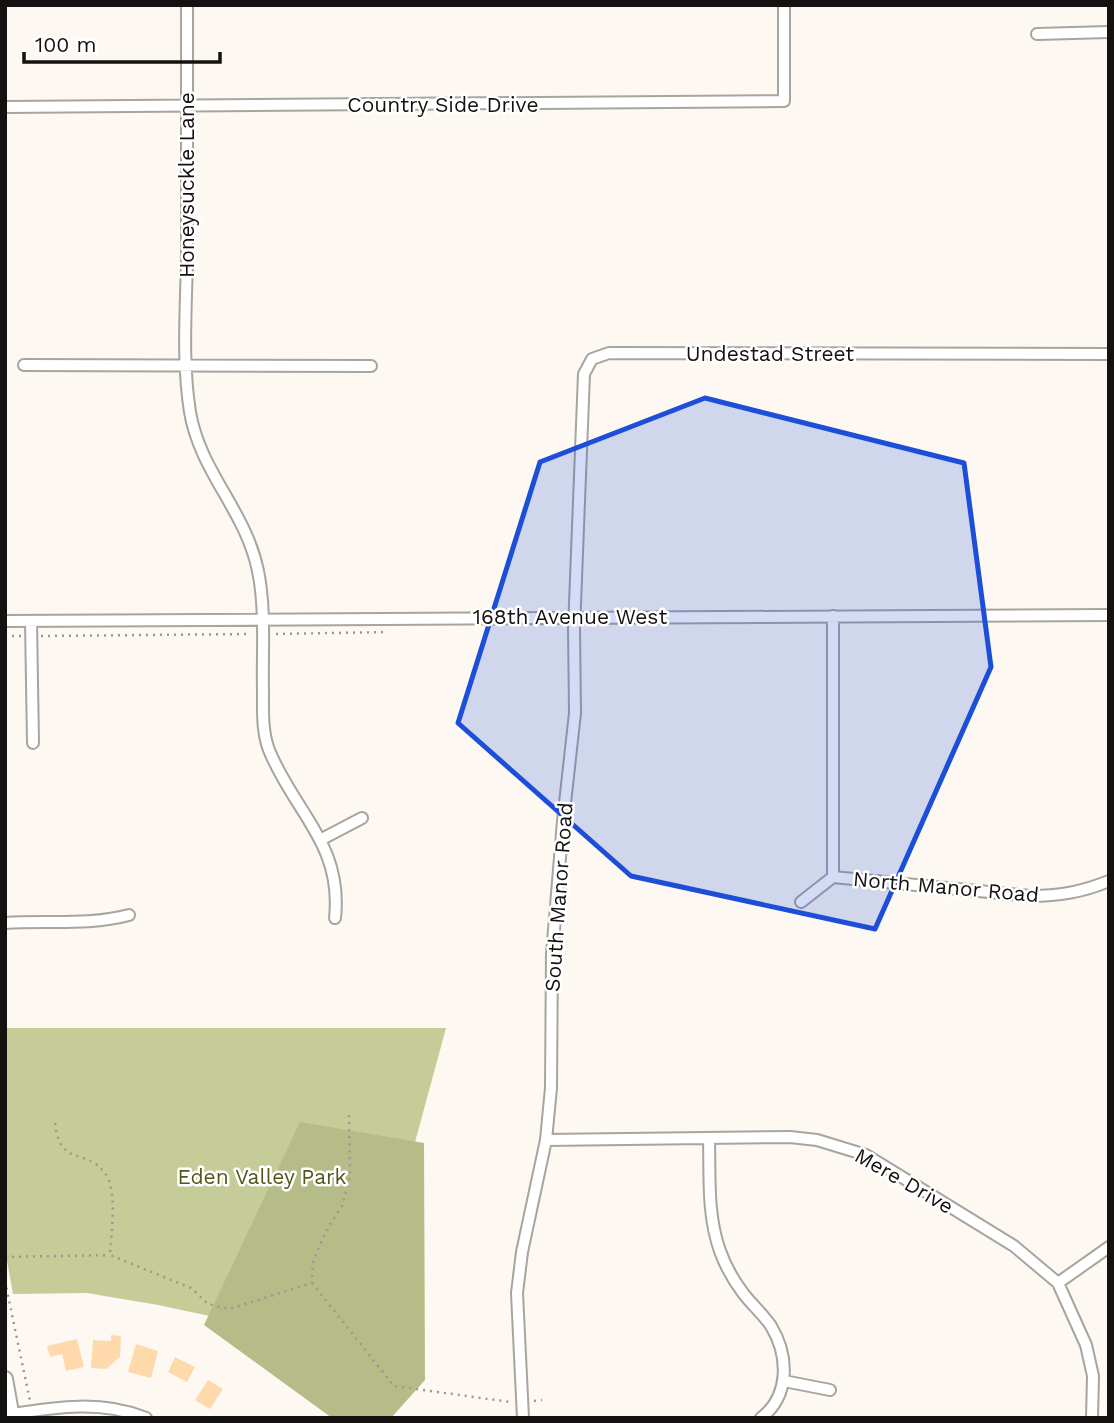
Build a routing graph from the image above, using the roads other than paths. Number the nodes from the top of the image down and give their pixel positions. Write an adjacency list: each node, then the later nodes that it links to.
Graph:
1 (187, 5): 5 (street, Honeysuckle Lane)
2 (783, 5): 5 (street, Country Side Drive)
3 (1109, 32): 4 (street)
4 (1037, 34)
5 (187, 106): 6 (street, Country Side Drive); 9 (street, Honeysuckle Lane)
6 (5, 107)
7 (1109, 354): 11 (street, Undestad Street)
8 (23, 365): 9 (street)
9 (187, 365): 10 (street); 15 (street, Honeysuckle Lane)
10 (371, 366)
11 (584, 374): 14 (street, South Manor Road)
12 (1109, 615): 13 (street, 168th Avenue West)
13 (833, 616): 14 (street, 168th Avenue West); 21 (street, North Manor Road)
14 (574, 617): 15 (street, 168th Avenue West); 28 (street, South Manor Road)
15 (262, 620): 17 (street, 168th Avenue West); 20 (street, Honeysuckle Lane)
16 (5, 621): 17 (street, 168th Avenue West)
17 (31, 621): 18 (street)
18 (33, 743)
19 (362, 818): 20 (street)
20 (320, 840): 25 (street, Honeysuckle Lane)
21 (833, 877): 22 (street, North Manor Road); 23 (street)
22 (1109, 881)
23 (801, 902)
24 (129, 915): 26 (street)
25 (335, 918)
26 (5, 923)
27 (709, 1139): 28 (street, Mere Drive); 30 (street, Mere Drive); 32 (street)
28 (546, 1140): 36 (street, South Manor Road)
29 (1109, 1247): 30 (street)
30 (1058, 1283): 38 (street, Mere Drive)
31 (5, 1379): 34 (street)
32 (784, 1381): 33 (street); 37 (street)
33 (830, 1390)
34 (12, 1416): 35 (street)
35 (146, 1418)
36 (523, 1418)
37 (761, 1418)
38 (1092, 1418)

